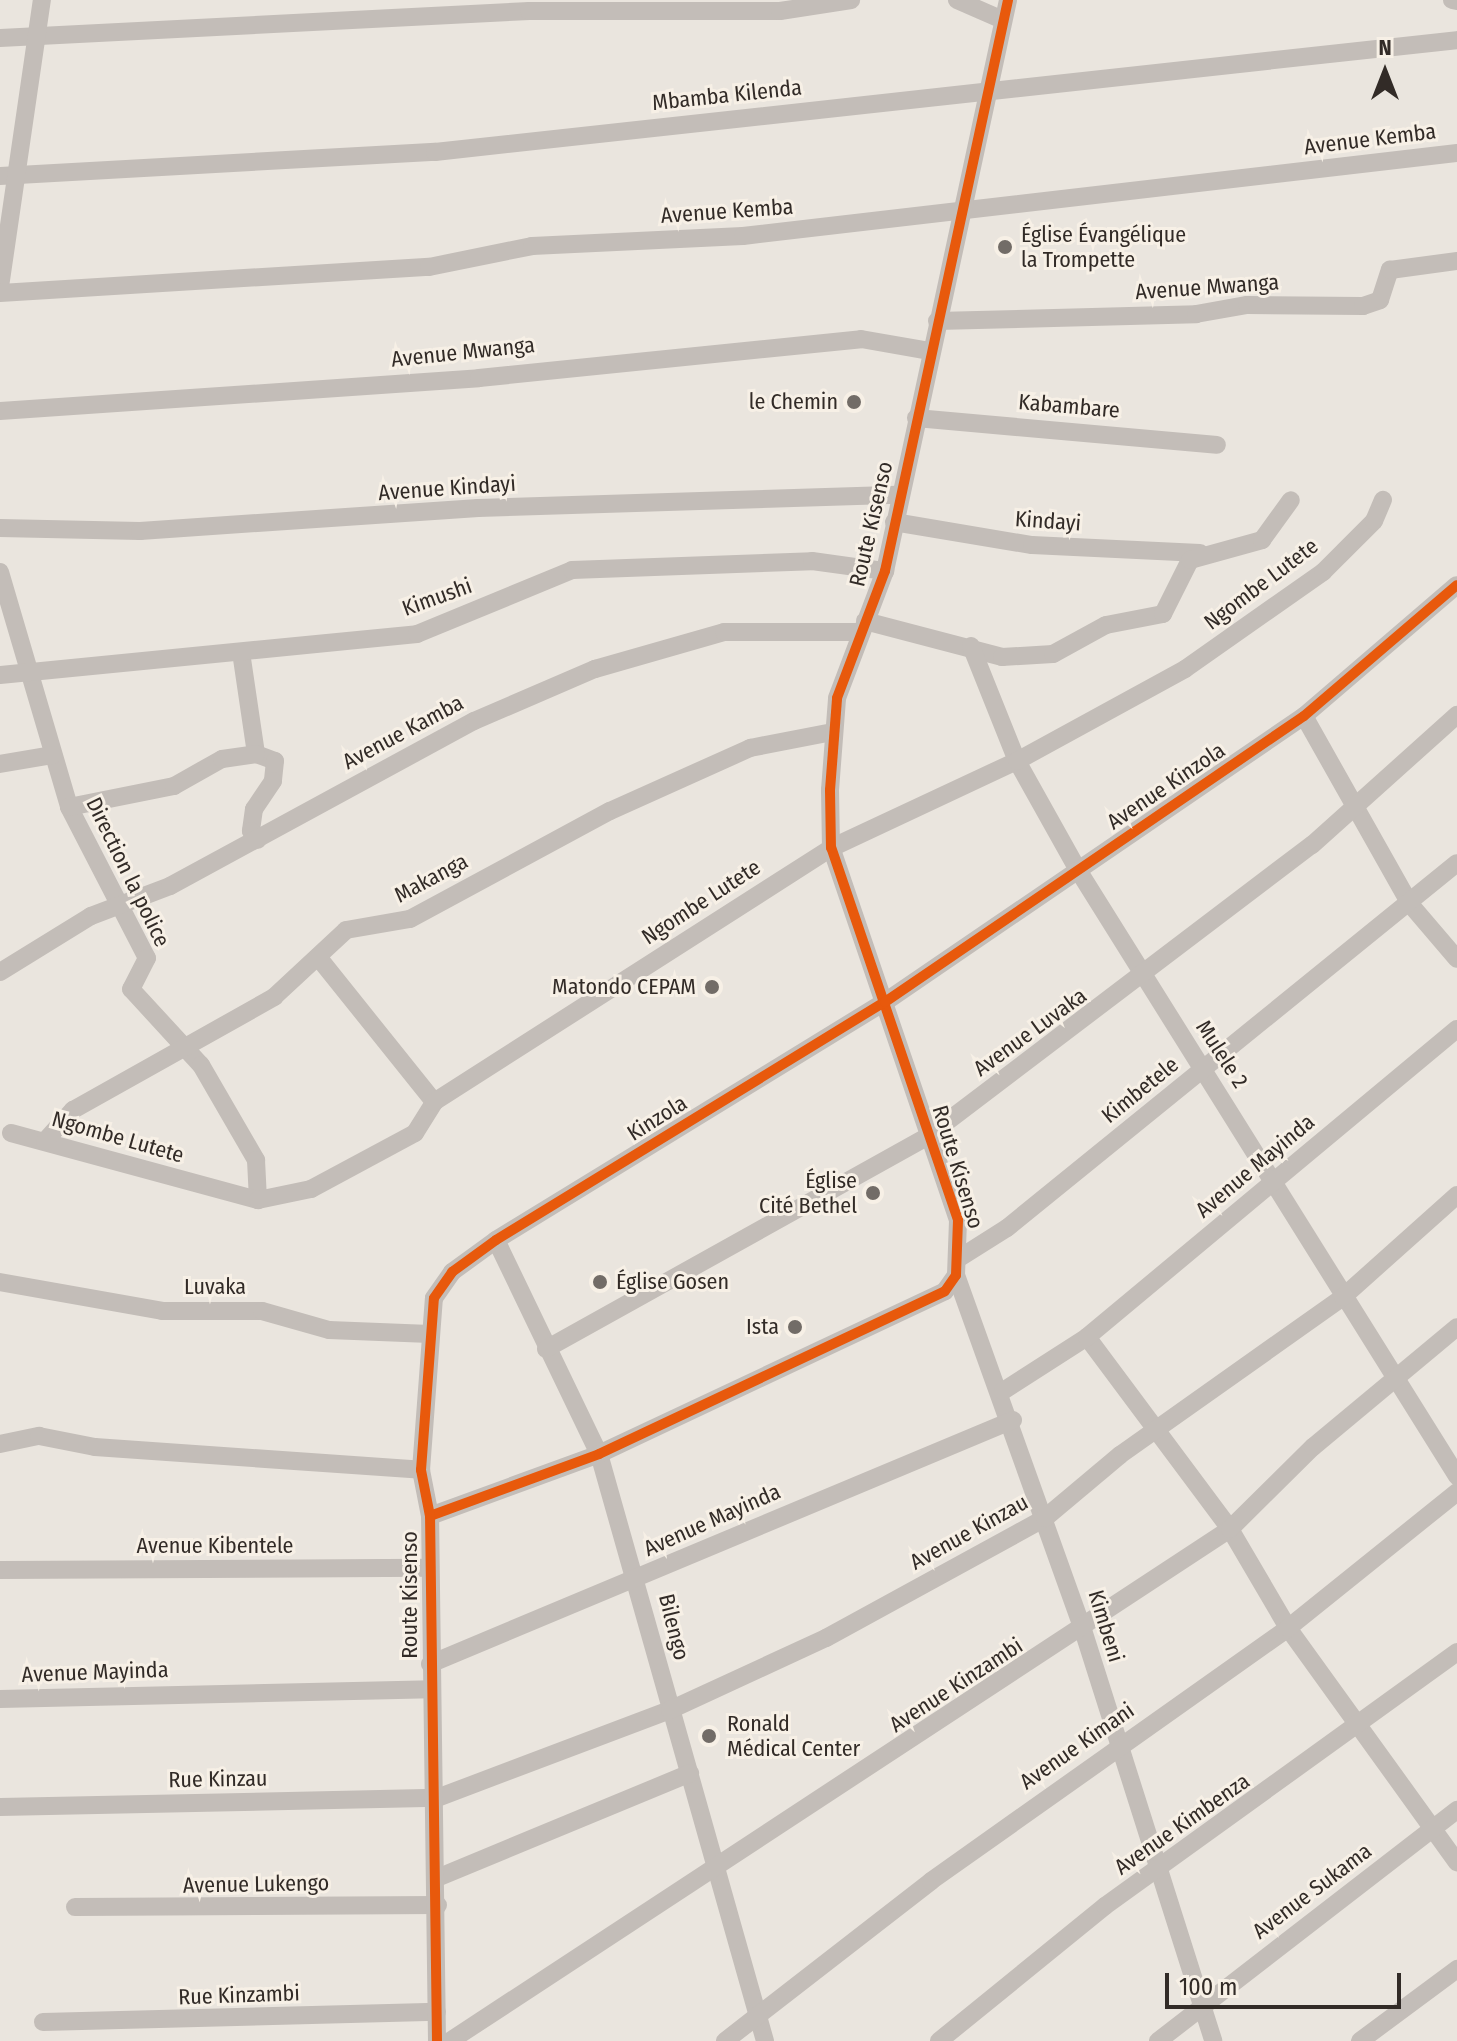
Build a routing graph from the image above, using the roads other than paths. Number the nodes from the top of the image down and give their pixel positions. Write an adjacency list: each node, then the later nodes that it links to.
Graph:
1 (42, 0): 6 (street)
2 (851, 0): 6 (street)
3 (957, 0): 5 (street)
4 (1008, 0): 5 (street, Route Kisenso)
5 (1003, 20): 9 (street, Route Kisenso)
6 (34, 37): 7 (street); 11 (street)
7 (0, 38)
8 (1457, 40): 9 (street, Mbamba Kilenda)
9 (994, 87): 11 (street, Mbamba Kilenda); 12 (street, Route Kisenso)
10 (1457, 153): 12 (street, Avenue Kemba)
11 (8, 175): 14 (street)
12 (964, 212): 14 (street, Avenue Kemba); 15 (street, Route Kisenso)
13 (1457, 261): 15 (street, Avenue Mwanga)
14 (0, 290)
15 (937, 321): 16 (street, Route Kisenso)
16 (929, 351): 17 (street, Avenue Mwanga); 18 (street, Route Kisenso)
17 (0, 411)
18 (916, 418): 19 (street, Kabambare); 20 (street, Route Kisenso)
19 (1217, 445)
20 (897, 495): 23 (street, Route Kisenso); 24 (street, Avenue Kindayi)
21 (1291, 500): 25 (street)
22 (1383, 500): 39 (street, Ngombe Lutete)
23 (894, 522): 25 (street, Kindayi); 26 (street, Route Kisenso)
24 (0, 528)
25 (1200, 553): 30 (street, Avenue Kamba)
26 (885, 571): 29 (street, Route Kisenso); 31 (street, Kimushi)
27 (0, 572): 32 (street, Direction la police)
28 (1457, 585): 35 (street, Avenue Kinzola)
29 (862, 626): 30 (street, Avenue Kamba); 36 (street, Route Kisenso); 43 (street, Avenue Kamba)
30 (971, 646): 39 (street, Mulele 2)
31 (241, 652): 32 (street, Kimushi); 37 (street)
32 (32, 671): 33 (street, Kimushi); 38 (street, Direction la police)
33 (0, 675)
34 (1457, 715): 42 (street, Avenue Luvaka)
35 (1304, 716): 42 (street); 46 (street, Avenue Kinzola)
36 (832, 732): 44 (street, Route Kisenso); 49 (street, Makanga)
37 (256, 754): 41 (street); 43 (street)
38 (53, 755): 40 (street); 41 (street, Direction la police)
39 (1017, 761): 44 (street, Ngombe Lutete); 46 (street, Mulele 2)
40 (0, 764)
41 (69, 807): 47 (street, Direction la police)
42 (1350, 809): 48 (street); 52 (street, Avenue Luvaka)
43 (258, 840): 47 (street, Avenue Kamba)
44 (831, 848): 53 (street, Route Kisenso); 57 (street, Ngombe Lutete)
45 (1457, 863): 48 (street, Kimbetele)
46 (1078, 870): 52 (street, Mulele 2); 53 (street, Avenue Kinzola)
47 (116, 904): 51 (street, Avenue Kamba); 55 (street, Direction la police)
48 (1410, 904): 50 (street); 56 (street, Kimbetele)
49 (318, 957): 55 (street, Makanga); 57 (street)
50 (1457, 959)
51 (0, 972)
52 (1145, 977): 56 (street, Mulele 2); 59 (street, Avenue Luvaka)
53 (885, 1002): 59 (street, Route Kisenso); 64 (street, Kinzola)
54 (1457, 1029): 61 (street, Avenue Mayinda)
55 (185, 1047): 60 (street, Makanga); 63 (street, Direction la police)
56 (1203, 1070): 61 (street, Mulele 2); 65 (street, Kimbetele)
57 (434, 1102): 63 (street, Ngombe Lutete)
58 (11, 1133): 60 (street, Ngombe Lutete)
59 (928, 1136): 65 (street, Route Kisenso); 72 (street, Avenue Luvaka)
60 (45, 1141): 63 (street, Ngombe Lutete)
61 (1277, 1179): 68 (street, Mulele 2); 71 (street, Avenue Mayinda)
62 (1457, 1195): 68 (street, Avenue Kinzau)
63 (258, 1200)
64 (496, 1240): 70 (street, Kinzola); 72 (street, Bilengo)
65 (961, 1257): 66 (street, Route Kisenso)
66 (956, 1275): 74 (street, Kimbeni); 78 (street, Route Kisenso)
67 (0, 1282): 70 (street, Luvaka)
68 (1343, 1297): 73 (street, Mulele 2); 76 (street, Avenue Kinzau)
69 (1457, 1327): 73 (street, Avenue Kinzambi)
70 (430, 1334): 79 (street)
71 (1087, 1337): 74 (street, Avenue Mayinda); 76 (street)
72 (546, 1349): 78 (street, Bilengo)
73 (1400, 1379): 80 (street, Mulele 2); 84 (street, Avenue Kinzambi)
74 (1003, 1391): 75 (street, Kimbeni)
75 (1013, 1420): 83 (street, Kimbeni); 87 (street, Avenue Mayinda)
76 (1157, 1428): 83 (street, Avenue Kinzau); 84 (street)
77 (0, 1444): 79 (street)
78 (599, 1454): 82 (street, Route Kisenso); 87 (street, Bilengo)
79 (421, 1470): 82 (street)
80 (1457, 1476)
81 (1457, 1492): 88 (street, Avenue Kimani)
82 (430, 1516): 85 (street, Route Kisenso)
83 (1045, 1518): 89 (street, Kimbeni); 94 (street, Avenue Kinzau)
84 (1230, 1529): 88 (street); 89 (street, Avenue Kinzambi)
85 (430, 1568): 86 (street, Avenue Kibentele); 91 (street, Route Kisenso)
86 (0, 1570)
87 (637, 1580): 91 (street, Avenue Mayinda); 94 (street, Bilengo)
88 (1288, 1628): 95 (street); 96 (street, Avenue Kimani)
89 (1083, 1630): 96 (street, Kimbeni); 103 (street, Avenue Kinzambi)
90 (1457, 1652): 95 (street, Avenue Kimbenza)
91 (430, 1664): 92 (street, Route Kisenso)
92 (431, 1689): 93 (street, Avenue Mayinda); 98 (street, Route Kisenso)
93 (0, 1699)
94 (670, 1710): 97 (street, Bilengo); 98 (street, Avenue Kinzau)
95 (1362, 1724): 101 (street); 104 (street, Avenue Kimbenza)
96 (1117, 1746): 104 (street, Kimbeni); 111 (street, Avenue Kimani)
97 (690, 1773): 103 (street, Bilengo); 105 (street)
98 (437, 1798): 99 (street, Rue Kinzau); 105 (street, Route Kisenso)
99 (0, 1807)
100 (1457, 1810): 101 (street, Avenue Sukama)
101 (1432, 1830): 102 (street); 109 (street, Avenue Sukama)
102 (1457, 1862)
103 (717, 1871): 111 (street, Bilengo); 114 (street, Avenue Kinzambi)
104 (1156, 1874): 109 (street, Kimbeni); 117 (street, Avenue Kimbenza)
105 (437, 1878): 106 (street, Route Kisenso)
106 (438, 1905): 107 (street, Avenue Lukengo); 110 (street, Route Kisenso)
107 (75, 1907)
108 (1457, 1969): 120 (street)
109 (1201, 2005): 118 (street, Avenue Sukama); 119 (street, Kimbeni)
110 (437, 2012): 112 (street, Rue Kinzambi); 113 (street, Route Kisenso)
111 (758, 2016): 115 (street, Avenue Kimani); 116 (street, Bilengo)
112 (43, 2022)
113 (437, 2041)
114 (450, 2041)
115 (725, 2041)
116 (765, 2041)
117 (939, 2041)
118 (1158, 2041)
119 (1213, 2041)
120 (1360, 2041)

